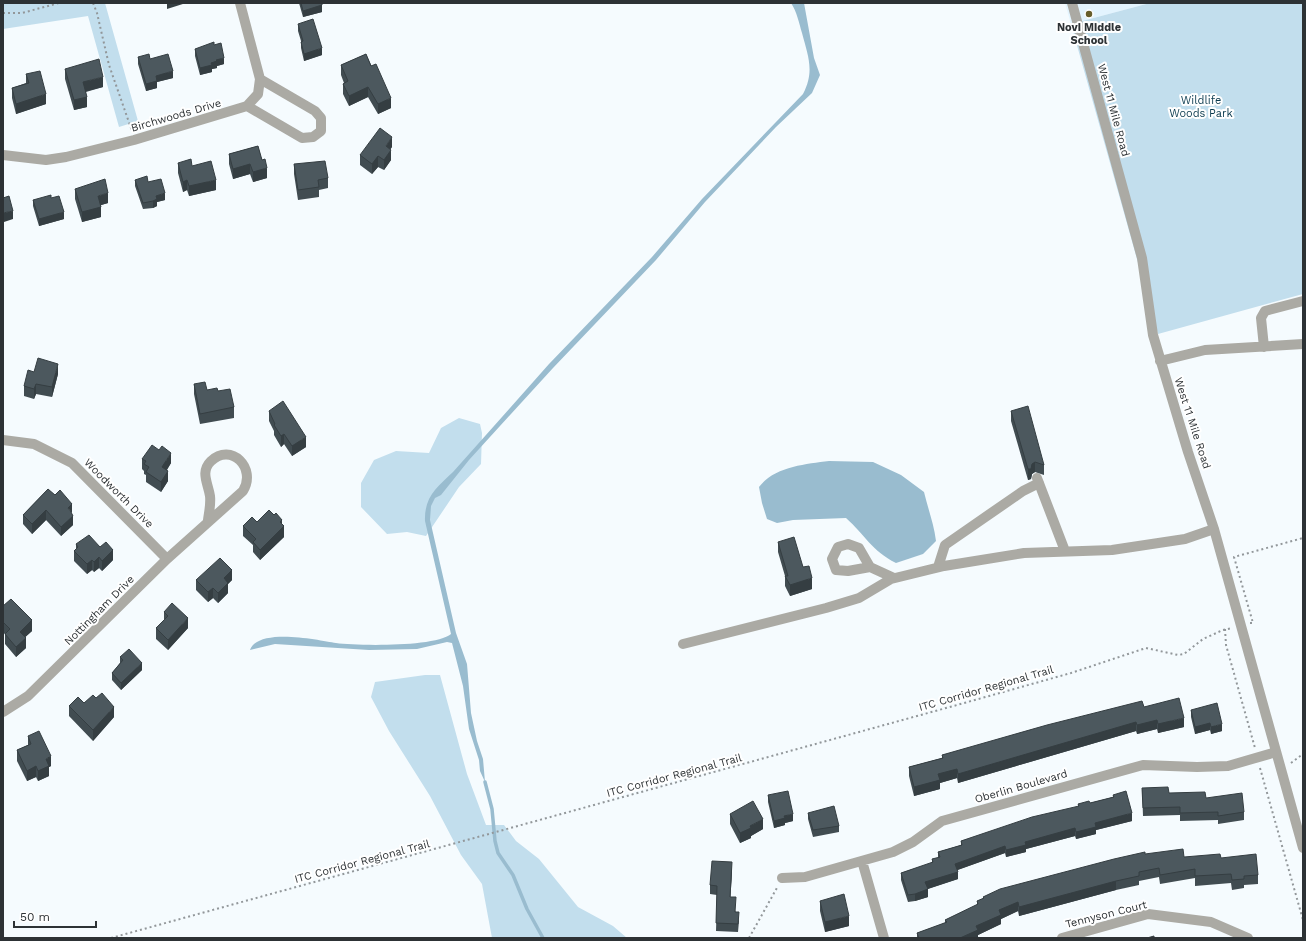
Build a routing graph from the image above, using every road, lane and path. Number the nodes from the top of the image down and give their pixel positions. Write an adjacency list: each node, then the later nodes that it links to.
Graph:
1 (59, 3): 5 (path)
2 (93, 3): 8 (path)
3 (240, 3): 6 (street)
4 (1072, 3): 13 (street, West 11 Mile Road)
5 (3, 13)
6 (260, 79): 7 (street); 7 (street)
7 (247, 106): 8 (street, Birchwoods Drive)
8 (134, 140): 9 (street, Birchwoods Drive)
9 (3, 155)
10 (1303, 301): 12 (street)
11 (1303, 344): 12 (street)
12 (1264, 347): 13 (street)
13 (1160, 361): 16 (street, West 11 Mile Road)
14 (3, 440): 19 (street, Woodworth Drive)
15 (208, 520): 15 (street, Nottingham Drive); 19 (street, Nottingham Drive)
16 (1214, 529): 18 (street); 28 (street, West 11 Mile Road)
17 (1303, 538): 23 (path)
18 (1065, 550): 21 (street); 21 (street)
19 (167, 559): 27 (street, Nottingham Drive)
20 (870, 567): 22 (street)
21 (938, 567): 22 (street)
22 (894, 578): 26 (street)
23 (1247, 624)
24 (1235, 627): 25 (path, ITC Corridor Regional Trail)
25 (1225, 629): 30 (path); 36 (path, ITC Corridor Regional Trail)
26 (683, 644)
27 (3, 712)
28 (1276, 752): 30 (street, Oberlin Boulevard); 32 (street, West 11 Mile Road)
29 (1303, 754): 31 (path)
30 (1258, 758): 33 (street, Oberlin Boulevard); 35 (path)
31 (1291, 764)
32 (1303, 848)
33 (862, 861): 34 (street, Oberlin Boulevard); 38 (street)
34 (782, 878): 37 (path)
35 (1303, 920)
36 (111, 938)
37 (749, 938)
38 (884, 938)
39 (1062, 938): 40 (street, Tennyson Court)
40 (1248, 938)

